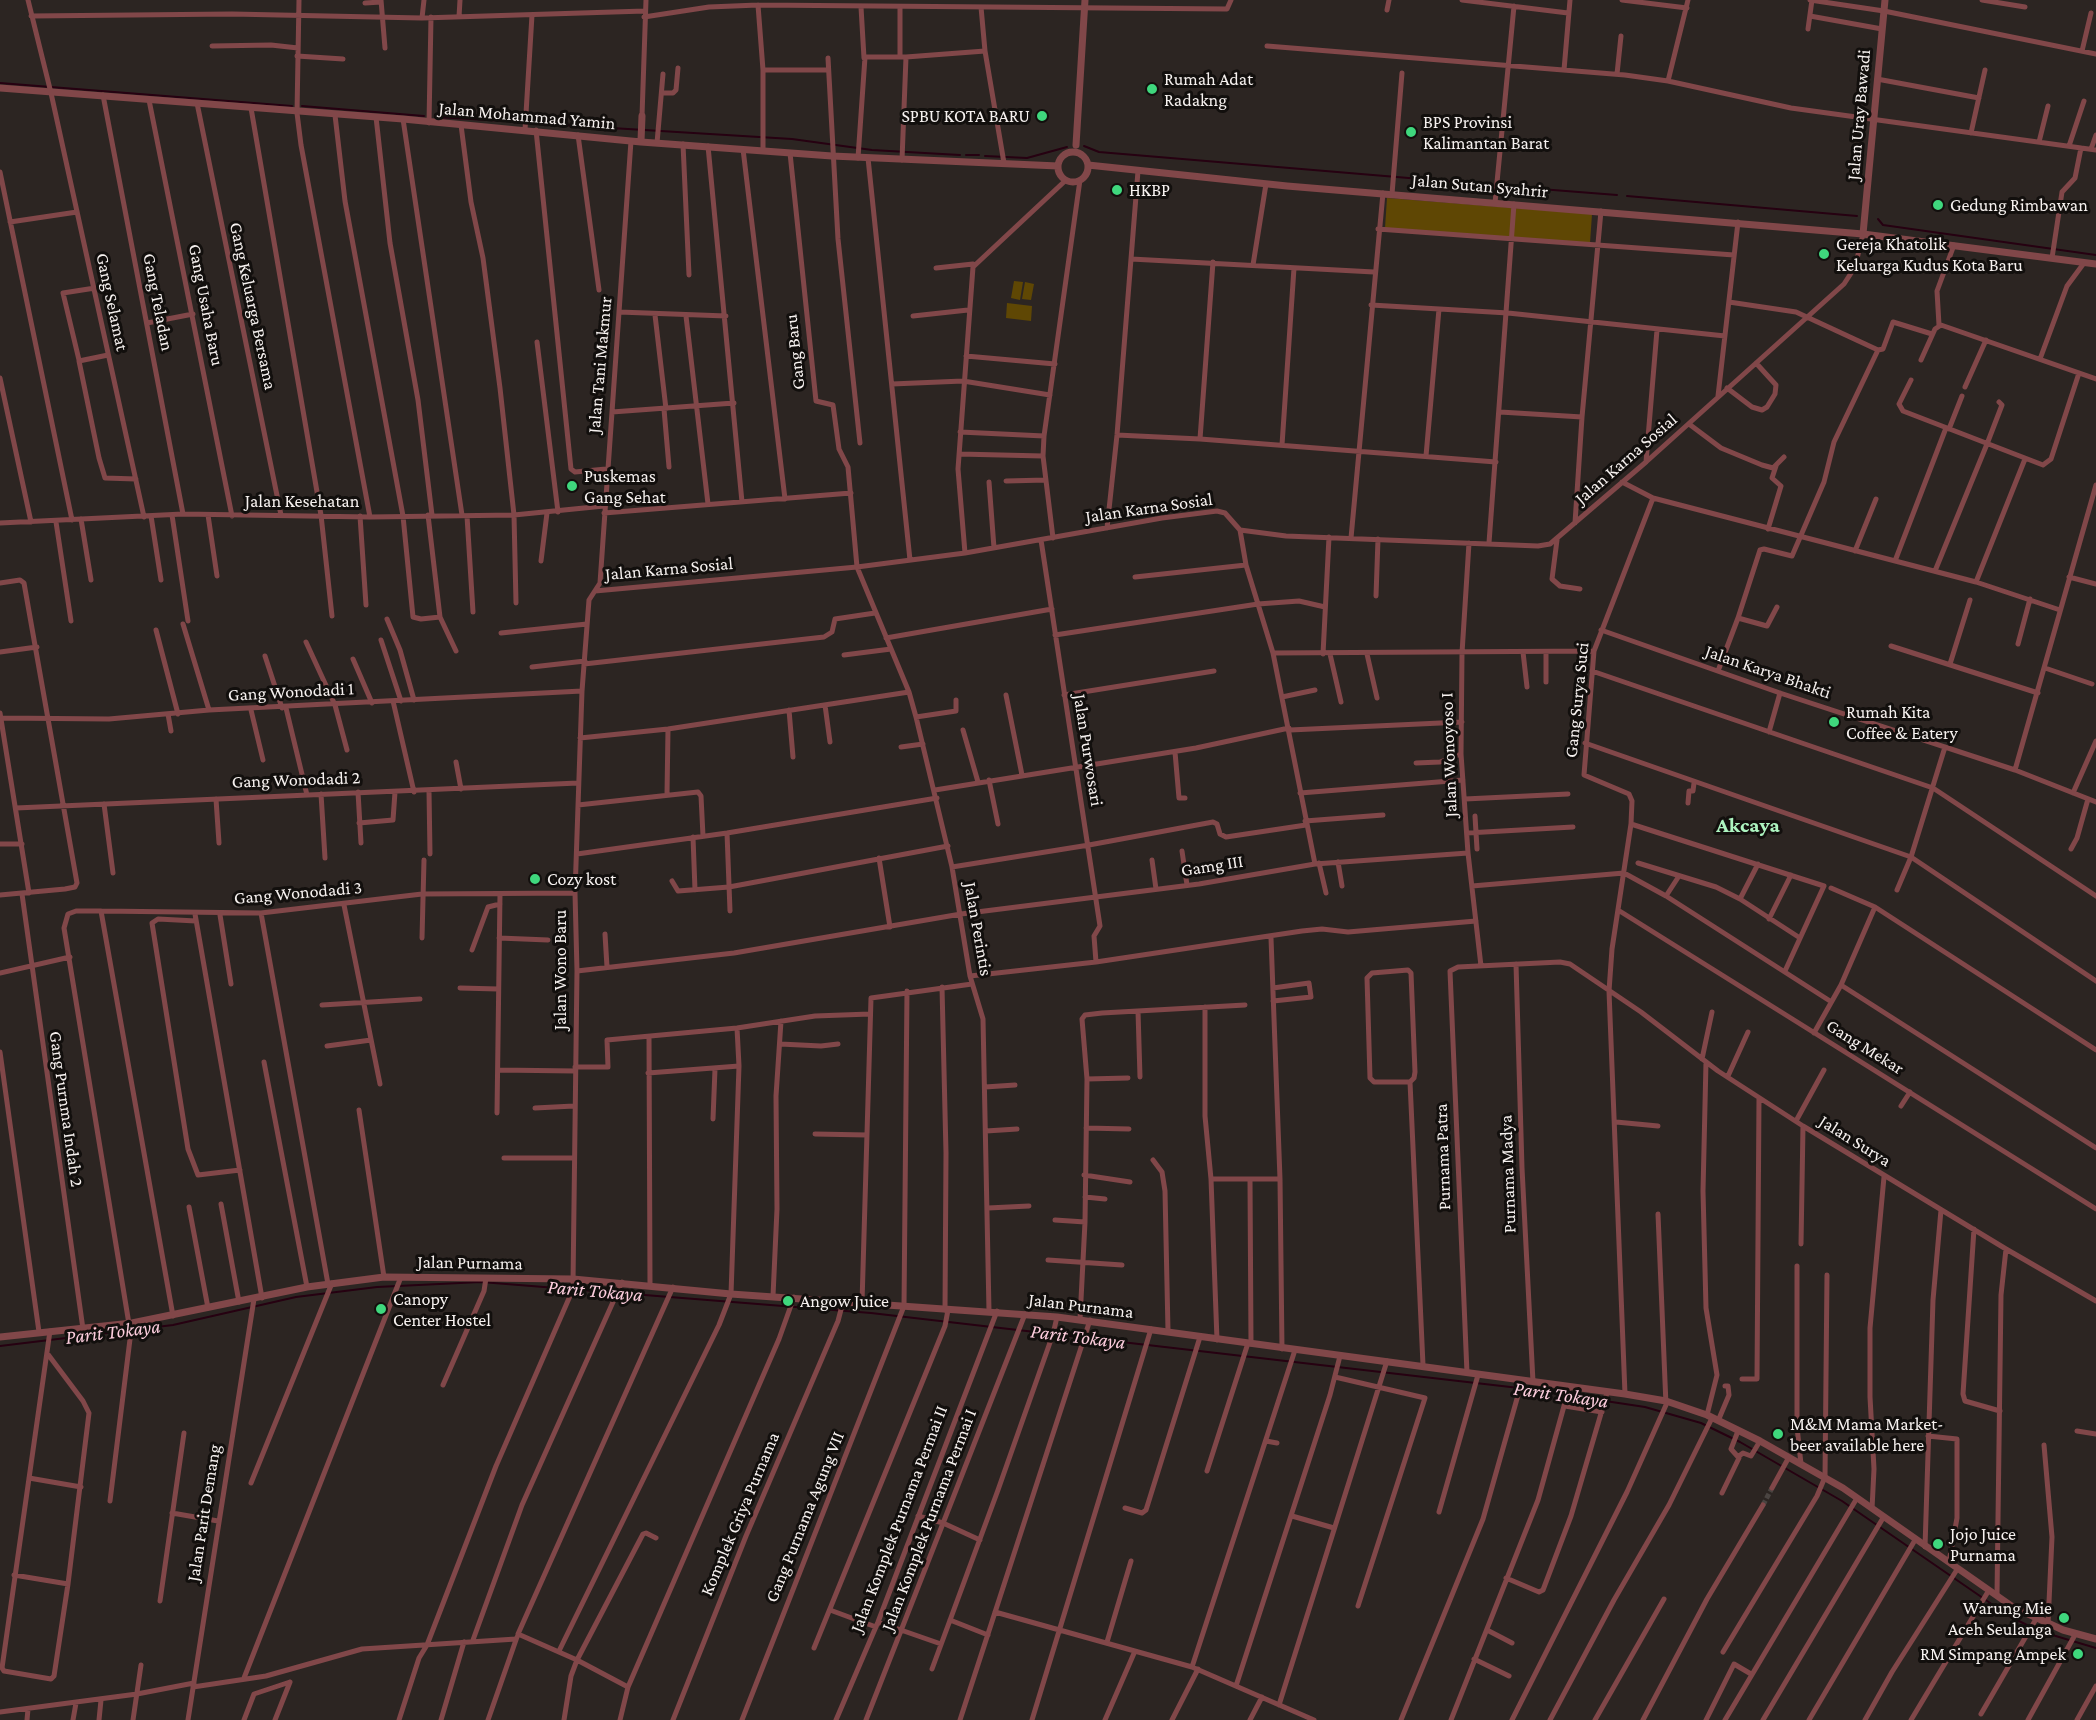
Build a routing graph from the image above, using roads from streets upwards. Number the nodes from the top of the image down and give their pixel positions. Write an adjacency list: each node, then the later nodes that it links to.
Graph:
1 (28, 0): 45 (street, Gang Selamat)
2 (299, 0): 47 (street)
3 (424, 0): 50 (street)
4 (460, 0): 49 (street)
5 (646, 0): 42 (street)
6 (709, 0): 29 (street)
7 (892, 0): 32 (street)
8 (958, 0): 31 (street)
9 (1171, 0): 34 (street)
10 (1231, 0): 34 (street)
11 (1389, 0): 38 (street)
12 (1462, 0): 28 (street)
13 (1534, 0): 37 (street)
14 (1570, 0): 41 (street)
15 (1622, 0): 35 (street)
16 (1688, 0): 35 (street)
17 (1811, 0): 39 (street); 46 (street)
18 (1886, 0): 39 (street, Jalan Uray Bawadi)
19 (1982, 0): 36 (street)
20 (381, 1): 21 (street); 43 (street)
21 (365, 3)
22 (754, 3): 23 (street); 29 (street); 68 (street)
23 (801, 3): 24 (street)
24 (830, 3): 30 (street)
25 (1013, 3): 26 (street); 27 (street)
26 (984, 4): 31 (street); 58 (street)
27 (1084, 4): 34 (street); 110 (street)
28 (1514, 6): 37 (street); 66 (street)
29 (709, 7): 42 (street)
30 (861, 7): 32 (street); 64 (street)
31 (957, 7): 33 (street)
32 (891, 8): 33 (street)
33 (900, 8): 62 (street)
34 (1170, 8)
35 (1687, 8): 76 (street)
36 (2025, 8)
37 (1533, 9): 41 (street)
38 (1388, 10)
39 (1884, 11): 52 (street, Jalan Uray Bawadi); 59 (street)
40 (2091, 12): 59 (street)
41 (1569, 13): 70 (street)
42 (645, 14): 44 (street); 89 (street)
43 (381, 15): 47 (street); 50 (street); 57 (street)
44 (532, 15): 49 (street); 95 (street)
45 (31, 16): 47 (street); 78 (street, Gang Selamat)
46 (1810, 16): 51 (street); 52 (street)
47 (299, 17): 56 (street)
48 (431, 17): 49 (street); 50 (street); 93 (street)
49 (459, 17)
50 (422, 18)
51 (1808, 29)
52 (1882, 29): 75 (street, Jalan Uray Bawadi)
53 (1621, 36): 74 (street)
54 (212, 46): 56 (street)
55 (1267, 46): 66 (street)
56 (298, 48): 61 (street)
57 (385, 48)
58 (985, 51): 62 (street); 117 (street)
59 (2082, 51): 60 (street)
60 (2096, 54)
61 (297, 56): 65 (street); 87 (street)
62 (903, 57): 64 (street); 116 (street)
63 (828, 58): 69 (street)
64 (864, 58): 114 (street)
65 (343, 59)
66 (1508, 65): 70 (street); 127 (street)
67 (678, 68): 79 (street)
68 (763, 70): 69 (street); 109 (street)
69 (828, 70): 113 (street)
70 (1564, 70): 74 (street)
71 (1985, 70): 81 (street)
72 (1402, 73): 126 (street)
73 (663, 74): 79 (street)
74 (1617, 74): 76 (street)
75 (1877, 79): 81 (street); 92 (street, Jalan Uray Bawadi)
76 (1668, 81): 92 (street)
77 (0, 88): 78 (street, Jalan Mohammad Yamin)
78 (51, 92): 80 (street, Jalan Mohammad Yamin); 130 (street, Gang Selamat)
79 (662, 93): 102 (street)
80 (103, 95): 82 (street, Jalan Mohammad Yamin); 165 (street, Gang Teladan)
81 (1979, 98): 97 (street)
82 (149, 100): 84 (street, Jalan Mohammad Yamin); 158 (street, Gang Usaha Baru)
83 (2084, 101): 106 (street)
84 (197, 103): 86 (street, Jalan Mohammad Yamin); 235 (street, Gang Keluarga Bersama)
85 (2049, 106): 103 (street)
86 (251, 108): 87 (street, Jalan Mohammad Yamin); 237 (street)
87 (297, 113): 88 (street, Jalan Mohammad Yamin); 245 (street)
88 (335, 115): 90 (street, Jalan Mohammad Yamin); 243 (street)
89 (642, 116): 101 (street)
90 (376, 117): 91 (street, Jalan Mohammad Yamin); 238 (street)
91 (403, 119): 93 (street, Jalan Mohammad Yamin); 239 (street)
92 (1872, 121): 97 (street); 134 (street, Jalan Uray Bawadi)
93 (429, 123): 94 (street, Jalan Mohammad Yamin)
94 (461, 125): 95 (street, Jalan Mohammad Yamin); 240 (street)
95 (525, 130): 96 (street, Jalan Mohammad Yamin)
96 (536, 130): 98 (street, Jalan Mohammad Yamin); 217 (street)
97 (1971, 133): 103 (street)
98 (578, 135): 100 (street, Jalan Mohammad Yamin); 151 (street)
99 (2096, 135): 111 (street)
100 (631, 141): 101 (street, Jalan Mohammad Yamin); 156 (street, Jalan Tani Makmur)
101 (641, 142): 102 (street, Jalan Mohammad Yamin)
102 (657, 142): 104 (street, Jalan Mohammad Yamin)
103 (2039, 142): 106 (street)
104 (683, 144): 105 (street, Jalan Mohammad Yamin); 149 (street)
105 (708, 146): 108 (street, Jalan Mohammad Yamin); 161 (street)
106 (2069, 146): 107 (street)
107 (2081, 148): 111 (street); 140 (street)
108 (743, 149): 109 (street, Jalan Mohammad Yamin); 225 (street)
109 (763, 150): 112 (street, Jalan Mohammad Yamin)
110 (1076, 150): 118 (street); 119 (street)
111 (2094, 150)
112 (790, 153): 113 (street, Jalan Mohammad Yamin); 224 (street, Gang Baru)
113 (832, 156): 114 (street, Jalan Mohammad Yamin); 204 (street)
114 (858, 157): 115 (street, Jalan Mohammad Yamin)
115 (868, 158): 116 (street, Jalan Mohammad Yamin); 185 (street)
116 (902, 160): 117 (street, Jalan Mohammad Yamin)
117 (1004, 163): 118 (street, Jalan Mohammad Yamin)
118 (1056, 164): 122 (street)
119 (1090, 167): 120 (street, Jalan Sutan Syahrir); 123 (street)
120 (1138, 171): 124 (street, Jalan Sutan Syahrir); 139 (street)
121 (0, 172): 131 (street)
122 (1064, 181): 123 (street); 143 (street)
123 (1078, 183): 179 (street)
124 (1266, 184): 125 (street, Jalan Sutan Syahrir); 145 (street)
125 (1383, 193): 126 (street, Jalan Sutan Syahrir); 133 (street)
126 (1392, 194): 127 (street, Jalan Sutan Syahrir)
127 (1495, 203): 128 (street, Jalan Sutan Syahrir)
128 (1514, 204): 129 (street, Jalan Sutan Syahrir); 135 (street)
129 (1601, 211): 132 (street, Jalan Sutan Syahrir); 136 (street)
130 (77, 212): 131 (street); 150 (street, Gang Selamat)
131 (9, 222): 247 (street)
132 (1737, 222): 134 (street, Jalan Sutan Syahrir); 138 (street)
133 (1378, 229): 135 (street); 148 (street)
134 (1863, 234): 137 (street, Jalan Sutan Syahrir); 163 (street, Jalan Karna Sosial)
135 (1512, 237): 136 (street); 157 (street)
136 (1598, 244): 138 (street); 164 (street)
137 (1954, 245): 140 (street, Jalan Sutan Syahrir); 166 (street)
138 (1734, 255): 152 (street)
139 (1131, 258): 141 (street); 201 (street)
140 (2052, 258): 142 (street, Jalan Sutan Syahrir)
141 (1213, 262): 145 (street); 203 (street)
142 (2084, 263): 144 (street, Jalan Sutan Syahrir); 175 (street)
143 (973, 264): 146 (street); 155 (street)
144 (2096, 264)
145 (1253, 265): 147 (street)
146 (936, 268)
147 (1293, 268): 148 (street); 206 (street)
148 (1374, 272): 153 (street)
149 (689, 275)
150 (95, 288): 173 (street, Gang Selamat); 176 (street)
151 (599, 290)
152 (1729, 302): 163 (street); 169 (street)
153 (1371, 305): 154 (street); 207 (street)
154 (1439, 309): 157 (street); 210 (street)
155 (968, 310): 162 (street); 174 (street)
156 (620, 312): 159 (street); 195 (street, Jalan Tani Makmur)
157 (1508, 313): 164 (street); 196 (street)
158 (193, 314): 165 (street); 241 (street, Gang Usaha Baru)
159 (655, 315): 160 (street); 194 (street)
160 (686, 316): 161 (street); 193 (street)
161 (726, 316): 192 (street)
162 (913, 316)
163 (1808, 317): 172 (street); 178 (street, Jalan Karna Sosial)
164 (1590, 321): 167 (street); 197 (street)
165 (147, 323): 234 (street, Gang Teladan)
166 (1939, 325): 168 (street); 170 (street)
167 (1657, 330): 169 (street); 214 (street)
168 (1932, 334): 172 (street); 177 (street)
169 (1725, 336): 189 (street)
170 (1986, 340): 175 (street); 186 (street)
171 (537, 342): 231 (street)
172 (1878, 350): 255 (street)
173 (108, 355): 176 (street); 218 (street, Gang Selamat)
174 (966, 356): 179 (street); 184 (street)
175 (2040, 359): 180 (street)
176 (79, 360): 218 (street)
177 (1921, 360)
178 (1756, 363): 187 (street, Jalan Karna Sosial); 187 (street)
179 (1055, 364): 188 (street)
180 (2079, 373): 182 (street); 212 (street)
181 (0, 378): 248 (street)
182 (2096, 379)
183 (1911, 380): 199 (street)
184 (963, 381): 185 (street); 188 (street); 200 (street)
185 (892, 384): 267 (street)
186 (1965, 387)
187 (1727, 388): 189 (street, Jalan Karna Sosial)
188 (1050, 395): 202 (street)
189 (1718, 396): 198 (street, Jalan Karna Sosial)
190 (1962, 396): 199 (street)
191 (1999, 402): 205 (street)
192 (734, 403): 193 (street); 228 (street)
193 (697, 407): 194 (street); 229 (street)
194 (665, 409): 195 (street); 216 (street)
195 (612, 411): 217 (street, Jalan Tani Makmur)
196 (1500, 412): 197 (street); 213 (street)
197 (1581, 417): 251 (street)
198 (1689, 424): 214 (street, Jalan Karna Sosial); 215 (street)
199 (1947, 428): 205 (street); 269 (street)
200 (960, 432): 202 (street); 208 (street)
201 (1117, 435): 203 (street); 252 (street)
202 (1044, 436): 209 (street)
203 (1200, 439): 206 (street)
204 (860, 443)
205 (1987, 444): 212 (street); 272 (street)
206 (1282, 445): 207 (street)
207 (1359, 453): 210 (street); 258 (street)
208 (959, 454): 209 (street); 266 (street)
209 (1043, 456): 219 (street)
210 (1426, 456): 213 (street)
211 (1784, 457): 215 (street)
212 (2025, 459): 278 (street)
213 (1496, 462): 263 (street)
214 (1646, 462): 222 (street, Jalan Karna Sosial)
215 (1776, 465): 253 (street)
216 (669, 467)
217 (606, 469): 230 (street, Jalan Tani Makmur)
218 (136, 479): 244 (street, Gang Selamat)
219 (1046, 480): 220 (street); 257 (street)
220 (1006, 481)
221 (989, 482): 264 (street)
222 (1622, 482): 226 (street); 251 (street, Jalan Karna Sosial)
223 (2096, 485): 275 (street)
224 (851, 493): 225 (street, Jalan Kesehatan); 271 (street, Gang Baru)
225 (785, 498): 228 (street, Jalan Kesehatan)
226 (1653, 498): 253 (street); 302 (street, Gang Surya Suci)
227 (1876, 498): 265 (street)
228 (742, 502): 229 (street, Jalan Kesehatan)
229 (708, 504): 230 (street, Jalan Kesehatan)
230 (604, 510): 231 (street, Jalan Kesehatan); 282 (street, Jalan Tani Makmur)
231 (558, 512): 232 (street, Jalan Kesehatan)
232 (547, 513): 240 (street, Jalan Kesehatan); 268 (street)
233 (172, 514): 234 (street, Jalan Kesehatan); 244 (street, Jalan Kesehatan); 352 (street)
234 (183, 514): 236 (street, Jalan Kesehatan)
235 (281, 514): 237 (street, Jalan Kesehatan); 241 (street, Jalan Kesehatan)
236 (208, 515): 241 (street, Jalan Kesehatan); 273 (street)
237 (321, 515): 242 (street, Jalan Kesehatan); 295 (street)
238 (430, 515): 239 (street, Jalan Kesehatan); 243 (street, Jalan Kesehatan); 296 (street)
239 (464, 515): 240 (street, Jalan Kesehatan); 293 (street)
240 (514, 515): 286 (street)
241 (232, 516)
242 (360, 516): 245 (street, Jalan Kesehatan); 288 (street)
243 (403, 516): 245 (street, Jalan Kesehatan); 296 (street)
244 (148, 517): 246 (street, Jalan Kesehatan); 277 (street, Gang Selamat)
245 (370, 517)
246 (81, 519): 247 (street, Jalan Kesehatan); 276 (street)
247 (72, 520): 249 (street, Jalan Kesehatan)
248 (31, 522): 249 (street, Jalan Kesehatan); 250 (street, Jalan Kesehatan)
249 (56, 522): 299 (street)
250 (0, 523)
251 (1575, 523): 261 (street, Jalan Karna Sosial)
252 (1107, 528): 254 (street, Jalan Karna Sosial); 257 (street, Jalan Karna Sosial)
253 (1768, 529): 255 (street)
254 (1240, 530): 256 (street); 270 (street)
255 (1799, 536): 265 (street); 297 (street)
256 (1329, 537): 258 (street); 289 (street)
257 (1053, 538): 260 (street, Jalan Karna Sosial)
258 (1352, 538): 259 (street)
259 (1378, 539): 262 (street); 283 (street)
260 (1041, 540): 264 (street, Jalan Karna Sosial); 291 (street, Jalan Purwosari)
261 (1557, 540): 263 (street); 281 (street)
262 (1469, 543): 263 (street); 318 (street, Jalan Wonoyoso I)
263 (1489, 543)
264 (994, 548): 266 (street, Jalan Karna Sosial)
265 (1855, 551): 269 (street)
266 (965, 553): 267 (street, Jalan Karna Sosial)
267 (910, 560): 271 (street, Jalan Karna Sosial)
268 (541, 561)
269 (1895, 561): 272 (street)
270 (1246, 565): 274 (street); 287 (street)
271 (857, 567): 282 (street, Jalan Karna Sosial); 294 (street, Jalan Perintis)
272 (1935, 571): 278 (street)
273 (217, 576)
274 (1135, 577)
275 (2069, 577): 280 (street); 292 (street)
276 (92, 580)
277 (161, 580)
278 (1976, 582): 284 (street)
279 (0, 583): 309 (street)
280 (2096, 584)
281 (1580, 589)
282 (595, 591): 300 (street, Jalan Wono Baru)
283 (1376, 596)
284 (2030, 599): 292 (street); 308 (street)
285 (1970, 600): 325 (street)
286 (516, 603)
287 (1258, 604): 289 (street); 304 (street); 317 (street)
288 (366, 605)
289 (1325, 607): 319 (street)
290 (1777, 607): 297 (street)
291 (1052, 609): 304 (street, Jalan Purwosari); 305 (street)
292 (2060, 610): 327 (street)
293 (473, 612)
294 (875, 613): 305 (street, Jalan Perintis); 324 (street)
295 (332, 616)
296 (440, 617): 312 (street)
297 (1738, 618): 330 (street)
298 (387, 619): 343 (street)
299 (71, 621)
300 (587, 624): 303 (street); 324 (street, Jalan Wono Baru)
301 (156, 630): 356 (street)
302 (1601, 630): 313 (street, Gang Surya Suci); 330 (street, Jalan Karya Bhakti)
303 (501, 633)
304 (1055, 635): 340 (street, Jalan Purwosari)
305 (886, 638): 311 (street, Jalan Perintis)
306 (381, 640): 346 (street)
307 (306, 642): 349 (street)
308 (2018, 644)
309 (36, 646): 314 (street); 359 (street)
310 (1891, 646): 325 (street)
311 (891, 649): 321 (street); 336 (street, Jalan Perintis)
312 (456, 651)
313 (1594, 651): 316 (street); 329 (street, Gang Surya Suci)
314 (0, 652)
315 (1523, 652): 316 (street); 318 (street); 333 (street)
316 (1546, 652): 331 (street)
317 (1273, 653): 319 (street); 341 (street)
318 (1462, 653): 320 (street); 360 (street, Jalan Wonoyoso I)
319 (1326, 654): 320 (street); 347 (street)
320 (1367, 654): 342 (street)
321 (844, 655)
322 (264, 656): 351 (street)
323 (353, 659): 348 (street)
324 (585, 663): 326 (street); 335 (street, Jalan Wono Baru)
325 (1950, 664): 338 (street)
326 (532, 667)
327 (2044, 668): 332 (street); 338 (street)
328 (1214, 671): 340 (street)
329 (1592, 671): 365 (street); 369 (street, Gang Surya Suci)
330 (1718, 671): 337 (street, Jalan Karya Bhakti)
331 (1546, 682)
332 (2092, 684)
333 (1527, 687)
334 (1316, 690): 341 (street)
335 (582, 691): 343 (street, Gang Wonodadi 1); 366 (street, Jalan Wono Baru)
336 (909, 692): 350 (street); 358 (street, Jalan Perintis)
337 (1780, 693): 365 (street); 372 (street, Jalan Karya Bhakti)
338 (2038, 693): 381 (street)
339 (1006, 695): 382 (street)
340 (1064, 695): 380 (street, Jalan Purwosari)
341 (1282, 697): 362 (street)
342 (1377, 698)
343 (414, 700): 346 (street, Gang Wonodadi 1)
344 (956, 700): 358 (street)
345 (393, 701): 346 (street, Gang Wonodadi 1); 348 (street, Gang Wonodadi 1); 394 (street)
346 (401, 701)
347 (1341, 702)
348 (372, 703): 349 (street, Gang Wonodadi 1)
349 (335, 705): 351 (street, Gang Wonodadi 1); 373 (street)
350 (825, 705): 354 (street); 368 (street)
351 (284, 708): 353 (street, Gang Wonodadi 1); 400 (street)
352 (209, 710): 353 (street, Gang Wonodadi 1); 356 (street, Gang Wonodadi 1)
353 (251, 710): 377 (street)
354 (789, 710): 361 (street); 376 (street)
355 (168, 714): 356 (street, Gang Wonodadi 1); 359 (street, Gang Wonodadi 1); 364 (street)
356 (178, 714)
357 (1, 715): 359 (street, Gang Wonodadi 1); 411 (street, Gang Purnma Indah 2)
358 (916, 717): 370 (street, Jalan Perintis)
359 (50, 719): 410 (street)
360 (1462, 722): 362 (street); 375 (street, Jalan Wonoyoso I)
361 (668, 729): 366 (street); 398 (street)
362 (1290, 729): 374 (street); 395 (street)
363 (963, 730): 385 (street)
364 (171, 731)
365 (1769, 732): 388 (street)
366 (580, 738): 386 (street, Jalan Wono Baru)
367 (2096, 741): 396 (street)
368 (830, 742)
369 (1585, 743): 387 (street); 417 (street, Gang Surya Suci)
370 (923, 744): 371 (street); 390 (street, Jalan Perintis)
371 (901, 747)
372 (1945, 747): 381 (street, Jalan Karya Bhakti); 388 (street)
373 (347, 750)
374 (1175, 752): 380 (street); 402 (street)
375 (1461, 754): 379 (street); 384 (street, Jalan Wonoyoso I)
376 (793, 758)
377 (263, 760)
378 (456, 762): 389 (street)
379 (1416, 763)
380 (1075, 767): 382 (street); 428 (street, Jalan Purwosari)
381 (2015, 770): 396 (street, Jalan Karya Bhakti)
382 (1022, 775): 383 (street)
383 (989, 780): 385 (street); 416 (street)
384 (1463, 780): 395 (street); 404 (street, Jalan Wonoyoso I)
385 (978, 782): 390 (street)
386 (578, 783): 389 (street, Gang Wonodadi 2); 409 (street, Jalan Wono Baru)
387 (1694, 783): 407 (street); 436 (street)
388 (1933, 788): 436 (street); 467 (street)
389 (461, 789): 391 (street, Gang Wonodadi 2)
390 (935, 790): 401 (street, Jalan Perintis)
391 (429, 791): 394 (street, Gang Wonodadi 2); 434 (street)
392 (358, 792): 393 (street, Gang Wonodadi 2); 397 (street, Gang Wonodadi 2); 415 (street)
393 (395, 792): 394 (street, Gang Wonodadi 2); 415 (street)
394 (414, 792)
395 (1300, 793): 414 (street)
396 (2073, 793): 405 (street, Jalan Karya Bhakti)
397 (321, 794): 400 (street, Gang Wonodadi 2); 437 (street)
398 (667, 794): 409 (street); 422 (street)
399 (1569, 794): 404 (street)
400 (307, 795): 403 (street, Gang Wonodadi 2)
401 (937, 798): 420 (street); 429 (street, Jalan Perintis)
402 (1185, 798)
403 (216, 799): 408 (street, Gang Wonodadi 2); 424 (street)
404 (1465, 799): 421 (street, Jalan Wonoyoso I)
405 (2088, 799): 406 (street, Jalan Karya Bhakti); 431 (street)
406 (2096, 802)
407 (1688, 803)
408 (104, 804): 410 (street, Gang Wonodadi 2); 446 (street)
409 (578, 805): 435 (street, Jalan Wono Baru)
410 (62, 807): 411 (street, Gang Wonodadi 2); 459 (street)
411 (16, 808): 427 (street, Gang Purnma Indah 2)
412 (1383, 814): 414 (street)
413 (1475, 816): 419 (street)
414 (1306, 823): 428 (street); 442 (street)
415 (360, 824): 425 (street)
416 (998, 824)
417 (1631, 824): 444 (street); 447 (street, Gang Surya Suci)
418 (1573, 827): 419 (street)
419 (1476, 832): 421 (street); 430 (street)
420 (727, 833): 422 (street); 454 (street)
421 (1467, 833): 433 (street, Jalan Wonoyoso I)
422 (703, 836): 423 (street)
423 (693, 837): 435 (street); 457 (street)
424 (219, 843)
425 (361, 843)
426 (0, 844): 427 (street)
427 (22, 844): 459 (street, Gang Purnma Indah 2)
428 (1089, 845): 445 (street); 465 (street, Jalan Purwosari)
429 (948, 846): 438 (street); 445 (street, Jalan Perintis)
430 (1477, 849)
431 (2071, 849)
432 (1182, 851): 451 (street)
433 (1468, 853): 441 (street, Gamg III); 453 (street, Jalan Wonoyoso I)
434 (430, 854)
435 (577, 854): 460 (street, Jalan Wono Baru)
436 (1911, 856): 458 (street); 500 (street)
437 (326, 858)
438 (879, 858): 454 (street); 482 (street)
439 (424, 860): 462 (street)
440 (1152, 860): 456 (street)
441 (1338, 862): 442 (street, Gamg III); 452 (street)
442 (1317, 863): 451 (street, Gamg III); 461 (street)
443 (1638, 863): 449 (street)
444 (1758, 864): 448 (street); 468 (street)
445 (952, 867): 477 (street, Jalan Perintis)
446 (113, 873)
447 (1624, 873): 453 (street); 466 (street); 472 (street, Gang Surya Suci)
448 (1791, 875): 479 (street); 487 (street)
449 (1679, 876): 466 (street); 468 (street)
450 (672, 881): 457 (street)
451 (1187, 885): 456 (street, Gamg III)
452 (1342, 886)
453 (1472, 886): 481 (street, Jalan Wonoyoso I)
454 (729, 887): 457 (street); 474 (street)
455 (1831, 888): 471 (street)
456 (1156, 889): 465 (street, Gamg III)
457 (695, 890)
458 (1897, 890)
459 (26, 893): 464 (street); 493 (street, Gang Purnma Indah 2)
460 (575, 893): 463 (street, Gang Wonodadi 3); 496 (street, Jalan Wono Baru)
461 (1326, 893)
462 (422, 894): 463 (street, Gang Wonodadi 3); 470 (street, Gang Wonodadi 3); 484 (street)
463 (500, 894): 469 (street)
464 (0, 895)
465 (1095, 896): 477 (street, Gamg III); 491 (street, Jalan Purwosari)
466 (1666, 896): 497 (street)
467 (2096, 896)
468 (1740, 899): 479 (street)
469 (500, 904): 485 (street); 489 (street)
470 (344, 905): 475 (street, Gang Wonodadi 3); 513 (street)
471 (1875, 907): 503 (street); 529 (street)
472 (1618, 910): 508 (street, Gang Surya Suci); 523 (street, Gang Mekar)
473 (101, 911): 476 (street, Gang Wonodadi 3); 490 (street, Gang Wonodadi 3); 616 (street)
474 (730, 911)
475 (261, 913): 478 (street, Gang Wonodadi 3); 600 (street)
476 (195, 914): 478 (street, Gang Wonodadi 3); 480 (street, Jalan Parit Demang)
477 (961, 914): 482 (street, Gamg III); 499 (street, Jalan Perintis)
478 (220, 915): 501 (street)
479 (1769, 919): 487 (street)
480 (196, 921): 569 (street, Jalan Parit Demang); 569 (street)
481 (1476, 921): 486 (street); 494 (street, Jalan Wonoyoso I)
482 (890, 927): 495 (street, Gamg III)
483 (605, 934): 495 (street)
484 (422, 938)
485 (499, 938): 488 (street); 507 (street)
486 (1271, 938): 491 (street); 505 (street)
487 (1800, 938): 497 (street)
488 (548, 940)
489 (472, 950)
490 (70, 957): 493 (street); 621 (street)
491 (1096, 962): 499 (street)
492 (1516, 964): 494 (street, Jalan Surya); 508 (street, Jalan Surya); 641 (street, Purnama Madya)
493 (31, 966): 498 (street); 622 (street, Gang Purnma Indah 2)
494 (1480, 966): 637 (street, Purnama Patra)
495 (607, 967): 496 (street, Gamg III)
496 (577, 970): 534 (street, Jalan Wono Baru)
497 (1785, 971): 512 (street)
498 (0, 973)
499 (970, 976): 502 (street, Jalan Perintis)
500 (2096, 981)
501 (231, 984)
502 (972, 984): 504 (street); 546 (street, Jalan Perintis)
503 (1841, 985): 512 (street); 565 (street)
504 (942, 987): 509 (street); 614 (street)
505 (1273, 987): 511 (street); 511 (street)
506 (460, 988): 507 (street)
507 (498, 989): 536 (street)
508 (1610, 991): 531 (street, Jalan Surya); 556 (street, Gang Surya Suci)
509 (907, 992): 519 (street); 613 (street)
510 (420, 999): 513 (street)
511 (1273, 1001): 573 (street)
512 (1830, 1001): 523 (street)
513 (363, 1002): 514 (street); 525 (street)
514 (322, 1005)
515 (1245, 1005): 516 (street)
516 (1205, 1007): 517 (street); 572 (street)
517 (1138, 1011): 539 (street); 542 (street)
518 (1712, 1012): 531 (street)
519 (870, 1014): 520 (street); 564 (street)
520 (781, 1021): 521 (street); 526 (street)
521 (737, 1028): 524 (street); 533 (street)
522 (1748, 1032): 540 (street)
523 (1814, 1033): 547 (street, Gang Mekar)
524 (649, 1037): 534 (street); 538 (street)
525 (371, 1040): 528 (street); 544 (street)
526 (780, 1044): 527 (street); 605 (street)
527 (838, 1044)
528 (327, 1046)
529 (2096, 1050)
530 (0, 1052): 625 (street)
531 (1704, 1061): 540 (street, Jalan Surya); 653 (street)
532 (264, 1062): 602 (street)
533 (739, 1066): 535 (street); 604 (street)
534 (575, 1069): 536 (street); 549 (street, Jalan Wono Baru)
535 (715, 1069): 538 (street); 554 (street)
536 (498, 1070): 553 (street)
537 (1824, 1070): 555 (street)
538 (648, 1073): 601 (street)
539 (1140, 1077)
540 (1728, 1077): 548 (street, Jalan Surya)
541 (1128, 1078): 542 (street)
542 (1087, 1079): 559 (street)
543 (1410, 1082): 543 (street); 636 (street)
544 (380, 1084)
545 (1015, 1085): 546 (street)
546 (985, 1087): 562 (street, Jalan Perintis)
547 (1910, 1092): 550 (street); 582 (street, Gang Mekar)
548 (1759, 1098): 555 (street, Jalan Surya); 640 (street)
549 (574, 1106): 551 (street); 567 (street, Jalan Wono Baru)
550 (1901, 1106)
551 (535, 1108)
552 (360, 1110): 595 (street)
553 (497, 1113)
554 (713, 1119)
555 (1796, 1121): 558 (street, Jalan Surya)
556 (1616, 1122): 557 (street); 647 (street, Gang Surya Suci)
557 (1658, 1126)
558 (1803, 1126): 571 (street, Jalan Surya); 588 (street)
559 (1086, 1128): 561 (street); 570 (street)
560 (1017, 1129): 562 (street)
561 (1129, 1130)
562 (986, 1131): 581 (street, Jalan Perintis)
563 (815, 1134): 564 (street)
564 (867, 1135): 610 (street)
565 (2096, 1148)
566 (504, 1158): 567 (street)
567 (573, 1158): 598 (street, Jalan Wono Baru)
568 (1153, 1160): 624 (street)
569 (240, 1170): 607 (street, Jalan Parit Demang)
570 (1084, 1175): 575 (street); 576 (street)
571 (1884, 1177): 583 (street, Jalan Surya); 677 (street)
572 (1211, 1179): 574 (street); 629 (street)
573 (1280, 1179): 574 (street); 631 (street)
574 (1250, 1180): 630 (street)
575 (1130, 1182)
576 (1085, 1197): 577 (street); 586 (street)
577 (1105, 1199)
578 (221, 1204): 609 (street)
579 (1029, 1206): 581 (street)
580 (189, 1207): 612 (street)
581 (988, 1208): 615 (street, Jalan Perintis)
582 (2096, 1209)
583 (1941, 1210): 587 (street, Jalan Surya); 658 (street)
584 (1658, 1214): 649 (street)
585 (1055, 1220): 586 (street)
586 (1085, 1222): 591 (street)
587 (1974, 1229): 589 (street, Jalan Surya); 652 (street)
588 (1801, 1244)
589 (2006, 1250): 608 (street, Jalan Surya); 652 (street)
590 (1048, 1260): 591 (street)
591 (1082, 1262): 592 (street); 618 (street)
592 (1122, 1265)
593 (1797, 1266): 665 (street)
594 (1827, 1275): 668 (street)
595 (384, 1277): 596 (street, Jalan Purnama); 600 (street, Jalan Purnama)
596 (400, 1279): 597 (street, Jalan Purnama); 731 (street)
597 (486, 1279): 598 (street, Jalan Purnama); 643 (street)
598 (573, 1281): 599 (street, Jalan Purnama); 719 (street, Jalan Wono Baru)
599 (622, 1281): 601 (street, Jalan Purnama); 714 (street)
600 (330, 1285): 602 (street, Jalan Purnama); 669 (street)
601 (650, 1285): 603 (street, Jalan Purnama)
602 (307, 1287): 607 (street, Jalan Purnama)
603 (671, 1290): 604 (street, Jalan Purnama); 711 (street)
604 (730, 1296): 605 (street, Jalan Purnama); 721 (street)
605 (773, 1296): 606 (street, Jalan Purnama)
606 (794, 1299): 611 (street, Jalan Purnama); 735 (street)
607 (256, 1300): 609 (street, Jalan Purnama); 683 (street, Jalan Parit Demang)
608 (2096, 1300)
609 (239, 1302): 612 (street, Jalan Purnama)
610 (862, 1303): 611 (street, Jalan Purnama); 613 (street, Jalan Purnama)
611 (842, 1304): 757 (street, Komplek Griya Purnama)
612 (208, 1308): 616 (street, Jalan Purnama)
613 (903, 1309): 614 (street, Jalan Purnama); 758 (street, Gang Purnama Agung VII)
614 (947, 1312): 615 (street, Jalan Purnama); 701 (street)
615 (993, 1314): 617 (street, Jalan Purnama); 680 (street, Jalan Komplek Purnama Permai II)
616 (173, 1316): 621 (street, Jalan Purnama)
617 (1024, 1317): 619 (street, Jalan Purnama); 684 (street, Jalan Komplek Purnama Permai I)
618 (1080, 1319): 619 (street, Jalan Purnama); 620 (street, Jalan Purnama)
619 (1056, 1320): 687 (street)
620 (1089, 1323): 623 (street, Jalan Purnama); 702 (street)
621 (131, 1327): 622 (street, Jalan Purnama); 674 (street)
622 (82, 1329): 626 (street, Jalan Purnama)
623 (1150, 1331): 624 (street, Jalan Purnama); 708 (street)
624 (1168, 1331): 628 (street, Jalan Purnama)
625 (39, 1332): 626 (street, Jalan Purnama); 627 (street, Jalan Purnama)
626 (49, 1334): 632 (street)
627 (0, 1337)
628 (1199, 1339): 629 (street, Jalan Purnama); 676 (street)
629 (1217, 1340): 630 (street, Jalan Purnama)
630 (1249, 1345): 631 (street, Jalan Purnama); 666 (street)
631 (1282, 1348): 633 (street, Jalan Purnama)
632 (47, 1353): 667 (street); 670 (street)
633 (1294, 1353): 634 (street, Jalan Purnama); 659 (street)
634 (1339, 1357): 635 (street, Jalan Purnama); 638 (street)
635 (1386, 1364): 636 (street, Jalan Purnama); 644 (street)
636 (1423, 1365): 637 (street, Jalan Purnama)
637 (1467, 1373): 639 (street, Jalan Purnama)
638 (1336, 1374): 644 (street); 681 (street)
639 (1477, 1378): 642 (street, Jalan Purnama); 678 (street)
640 (1742, 1379)
641 (1533, 1382): 642 (street, Jalan Purnama); 646 (street, Jalan Purnama)
642 (1521, 1384): 767 (street)
643 (443, 1385)
644 (1380, 1386): 685 (street); 700 (street)
645 (1725, 1386): 653 (street)
646 (1568, 1391): 648 (street, Jalan Purnama); 650 (street)
647 (1625, 1394): 648 (street, Jalan Purnama); 649 (street, Jalan Purnama)
648 (1606, 1396): 651 (street)
649 (1666, 1403): 653 (street, Jalan Purnama); 769 (street)
650 (1565, 1404): 651 (street); 694 (street)
651 (1603, 1410): 694 (street)
652 (2000, 1411): 697 (street)
653 (1712, 1418): 654 (street, Jalan Purnama); 770 (street)
654 (1738, 1431): 661 (street, Jalan Purnama); 663 (street)
655 (2077, 1431): 657 (street)
656 (184, 1433): 679 (street)
657 (2096, 1434)
658 (1928, 1436): 689 (street); 691 (street)
659 (1266, 1441): 660 (street); 727 (street)
660 (1277, 1443)
661 (1759, 1443): 663 (street); 664 (street, Jalan Purnama)
662 (2044, 1445): 706 (street)
663 (1739, 1456): 672 (street)
664 (1788, 1459): 665 (street, Jalan Purnama); 671 (street)
665 (1801, 1464): 668 (street, Jalan Purnama)
666 (1207, 1471)
667 (29, 1478): 670 (street); 693 (street)
668 (1825, 1479): 673 (street, Jalan Purnama); 723 (street)
669 (251, 1483)
670 (81, 1486): 695 (street)
671 (1772, 1488)
672 (1722, 1493)
673 (1856, 1500): 677 (street, Jalan Purnama); 729 (street)
674 (110, 1501)
675 (1763, 1505): 772 (street)
676 (1125, 1508)
677 (1872, 1509): 682 (street, Jalan Purnama)
678 (1439, 1512)
679 (172, 1514): 683 (street); 699 (street)
680 (918, 1516): 684 (street); 705 (street, Jalan Komplek Purnama Permai II)
681 (1292, 1516): 685 (street); 733 (street)
682 (1882, 1519): 688 (street, Jalan Purnama); 775 (street)
683 (218, 1521): 732 (street, Jalan Parit Demang)
684 (943, 1523): 687 (street); 707 (street, Jalan Komplek Purnama Permai I)
685 (1334, 1528): 740 (street)
686 (657, 1539): 725 (street)
687 (980, 1540): 703 (street)
688 (1914, 1542): 689 (street, Jalan Purnama); 776 (street)
689 (1925, 1547): 691 (street, Jalan Purnama)
690 (1131, 1561): 716 (street)
691 (1948, 1562): 692 (street, Jalan Purnama)
692 (1956, 1572): 696 (street, Jalan Purnama); 777 (street)
693 (14, 1575): 695 (street); 695 (street)
694 (1506, 1578): 709 (street)
695 (68, 1584)
696 (1988, 1592): 697 (street, Jalan Purnama); 778 (street)
697 (1997, 1596): 704 (street, Jalan Purnama)
698 (1664, 1599): 771 (street)
699 (160, 1601)
700 (1358, 1606)
701 (830, 1610): 705 (street); 720 (street)
702 (995, 1612): 708 (street); 710 (street)
703 (950, 1620): 710 (street); 718 (street)
704 (2035, 1621): 706 (street, Jalan Purnama); 743 (street)
705 (877, 1624): 707 (street); 759 (street, Jalan Komplek Purnama Permai II)
706 (2048, 1624): 712 (street, Jalan Purnama)
707 (902, 1629): 718 (street); 760 (street, Jalan Komplek Purnama Permai I)
708 (1060, 1630): 716 (street); 762 (street)
709 (1487, 1630): 717 (street); 724 (street)
710 (988, 1635): 761 (street)
711 (517, 1636): 714 (street); 721 (street); 754 (street)
712 (2074, 1636): 713 (street, Jalan Purnama); 779 (street)
713 (2096, 1639)
714 (473, 1640): 715 (street)
715 (464, 1642): 719 (street); 753 (street)
716 (1107, 1642): 722 (street)
717 (1512, 1643)
718 (941, 1644): 728 (street)
719 (427, 1645): 731 (street); 752 (street, Jalan Wono Baru)
720 (814, 1648)
721 (559, 1651): 725 (street)
722 (1135, 1651): 727 (street); 763 (street)
723 (1723, 1652)
724 (1474, 1659): 730 (street); 768 (street)
725 (577, 1660): 735 (street); 755 (street)
726 (141, 1665): 736 (street)
727 (1195, 1668): 733 (street); 764 (street)
728 (932, 1669)
729 (1751, 1674): 773 (street); 774 (street)
730 (1509, 1676)
731 (244, 1678): 732 (street)
732 (193, 1685): 736 (street); 749 (street, Jalan Parit Demang)
733 (1236, 1686): 737 (street)
734 (2096, 1686): 780 (street)
735 (628, 1687): 756 (street)
736 (137, 1694): 738 (street); 748 (street)
737 (1262, 1697): 740 (street); 765 (street)
738 (101, 1700): 739 (street); 747 (street)
739 (76, 1703): 741 (street); 746 (street)
740 (1279, 1705): 744 (street)
741 (28, 1709): 742 (street); 745 (street)
742 (0, 1712)
743 (1980, 1714)
744 (1300, 1717): 766 (street)
745 (27, 1720)
746 (73, 1720)
747 (99, 1720)
748 (133, 1720)
749 (188, 1720)
750 (244, 1720): 751 (street)
751 (275, 1720)
752 (399, 1720)
753 (441, 1720)
754 (488, 1720)
755 (564, 1720)
756 (620, 1720)
757 (673, 1720)
758 (742, 1720)
759 (836, 1720)
760 (866, 1720)
761 (960, 1720)
762 (1032, 1720)
763 (1105, 1720)
764 (1172, 1720)
765 (1250, 1720)
766 (1314, 1720)
767 (1401, 1720)
768 (1451, 1720)
769 (1512, 1720)
770 (1550, 1720)
771 (1595, 1720)
772 (1643, 1720)
773 (1706, 1720)
774 (1725, 1720)
775 (1763, 1720)
776 (1809, 1720)
777 (1865, 1720)
778 (1911, 1720)
779 (2028, 1720)
780 (2077, 1720)

